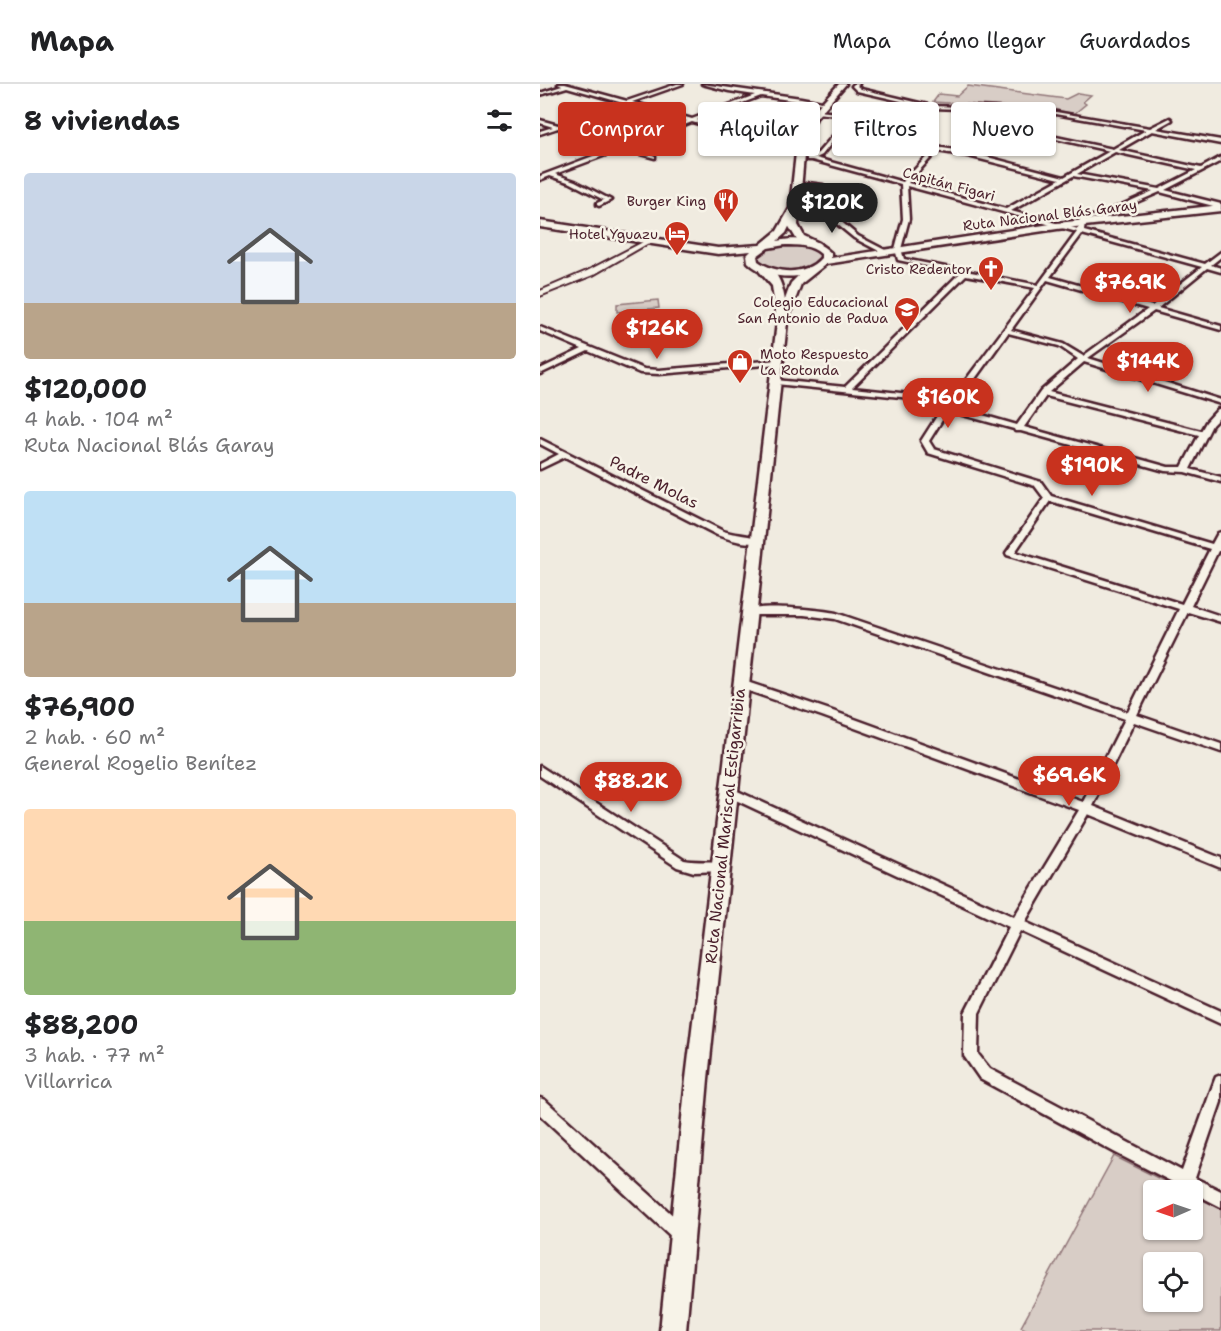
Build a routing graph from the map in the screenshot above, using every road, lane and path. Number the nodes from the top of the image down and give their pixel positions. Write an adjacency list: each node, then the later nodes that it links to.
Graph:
1 (560, 84): 7 (street)
2 (573, 84): 7 (street)
3 (681, 84): 13 (street)
4 (704, 84): 10 (street)
5 (843, 84): 16 (main road)
6 (857, 84): 8 (street)
7 (567, 86): 9 (street); 12 (street)
8 (867, 92): 15 (street); 25 (street)
9 (540, 94)
10 (762, 94): 11 (street); 20 (street)
11 (801, 99): 14 (street); 16 (street)
12 (623, 102)
13 (630, 102)
14 (798, 102)
15 (860, 102)
16 (825, 103): 17 (main road)
17 (820, 109)
18 (686, 119): 20 (street)
19 (1170, 119): 25 (street)
20 (692, 121): 22 (street); 23 (street)
21 (540, 122): 24 (street)
22 (686, 123)
23 (698, 123)
24 (557, 127): 26 (street)
25 (1152, 129): 29 (street); 31 (street)
26 (540, 133)
27 (1058, 138): 31 (street)
28 (832, 139): 38 (street)
29 (1221, 142)
30 (939, 148): 44 (street)
31 (1111, 152): 41 (street); 42 (street)
32 (598, 156): 43 (street)
33 (650, 156): 37 (street)
34 (800, 156): 40 (main road)
35 (804, 156): 38 (street, Capitán Figari)
36 (930, 156): 45 (street)
37 (653, 157)
38 (811, 158): 40 (street); 45 (street, Capitán Figari)
39 (1221, 159): 41 (street)
40 (799, 167): 46 (main road)
41 (1202, 170): 47 (street)
42 (1070, 174): 44 (street); 47 (street)
43 (544, 175): 48 (street)
44 (1063, 178): 51 (street)
45 (904, 184): 51 (street, Capitán Figari); 58 (street)
46 (797, 189): 50 (main road); 59 (street)
47 (1157, 190): 49 (street); 54 (street)
48 (599, 204)
49 (1221, 207): 54 (main road, Ruta Nacional Blás Garay)
50 (793, 210): 56 (main road); 57 (main road)
51 (1005, 212): 53 (street, Capitán Figari)
52 (540, 225): 55 (main road)
53 (1057, 226): 54 (main road, Ruta Nacional Blás Garay); 58 (main road, Ruta Nacional Blás Garay)
54 (1082, 227): 63 (street); 68 (street)
55 (647, 242): 57 (main road); 61 (main road); 70 (street)
56 (817, 246): 57 (main road, Ruta Nacional Blás Garay); 59 (main road, Ruta Nacional Blás Garay); 62 (main road)
57 (762, 247): 61 (main road)
58 (898, 249): 59 (main road, Ruta Nacional Blás Garay); 67 (street)
59 (883, 251): 62 (main road, Ruta Nacional Blás Garay)
60 (1221, 254): 63 (street)
61 (751, 258): 65 (main road)
62 (824, 262): 66 (main road, Ruta Nacional Blás Garay)
63 (1207, 265): 64 (street); 71 (street)
64 (1221, 268)
65 (762, 269): 66 (main road); 72 (main road)
66 (811, 269): 72 (main road)
67 (965, 272): 69 (street); 81 (street)
68 (1046, 278): 69 (street); 71 (street)
69 (1039, 287): 75 (street)
70 (540, 294)
71 (1154, 308): 73 (street); 77 (street)
72 (782, 322): 78 (main road, Ruta Nacional Mariscal Estigarribia)
73 (1221, 328)
74 (540, 329): 76 (street)
75 (1007, 331): 77 (street); 84 (street)
76 (587, 349): 78 (street); 79 (street)
77 (1083, 359): 82 (street); 83 (street)
78 (778, 362): 80 (main road, Ruta Nacional Mariscal Estigarribia)
79 (540, 372)
80 (776, 382): 81 (street); 97 (main road, Ruta Nacional Mariscal Estigarribia)
81 (848, 388): 84 (street)
82 (1044, 393): 86 (street); 87 (street)
83 (1221, 402)
84 (948, 404): 86 (street); 95 (street)
85 (1221, 411): 87 (street)
86 (1018, 429): 91 (street)
87 (1204, 434): 92 (street)
88 (540, 441): 89 (street, Padre Molas)
89 (564, 454): 90 (street); 97 (street, Padre Molas)
90 (540, 467)
91 (1168, 469): 92 (street); 94 (street)
92 (1185, 470): 93 (street)
93 (1221, 480)
94 (1221, 487)
95 (1048, 498): 98 (street); 99 (street)
96 (1221, 535): 98 (street)
97 (757, 540): 100 (main road, Ruta Nacional Mariscal Estigarribia)
98 (1218, 549): 99 (street)
99 (1184, 607): 101 (street); 103 (street)
100 (750, 612): 102 (main road, Ruta Nacional Mariscal Estigarribia); 103 (street)
101 (1221, 619)
102 (741, 684): 106 (main road, Ruta Nacional Mariscal Estigarribia); 107 (street)
103 (1130, 716): 104 (street); 107 (street)
104 (1221, 748)
105 (541, 773): 109 (street)
106 (729, 792): 109 (main road, Ruta Nacional Mariscal Estigarribia); 110 (street)
107 (1086, 808): 108 (street); 110 (street)
108 (1221, 863)
109 (720, 867): 118 (main road, Ruta Nacional Mariscal Estigarribia)
110 (1017, 924): 111 (street); 114 (street)
111 (1221, 1018)
112 (1221, 1082): 115 (street)
113 (540, 1105): 118 (street)
114 (1184, 1180)
115 (1186, 1180)
116 (1203, 1190): 117 (street)
117 (1221, 1199)
118 (681, 1234): 119 (main road, Ruta Nacional Mariscal Estigarribia)
119 (673, 1331)

